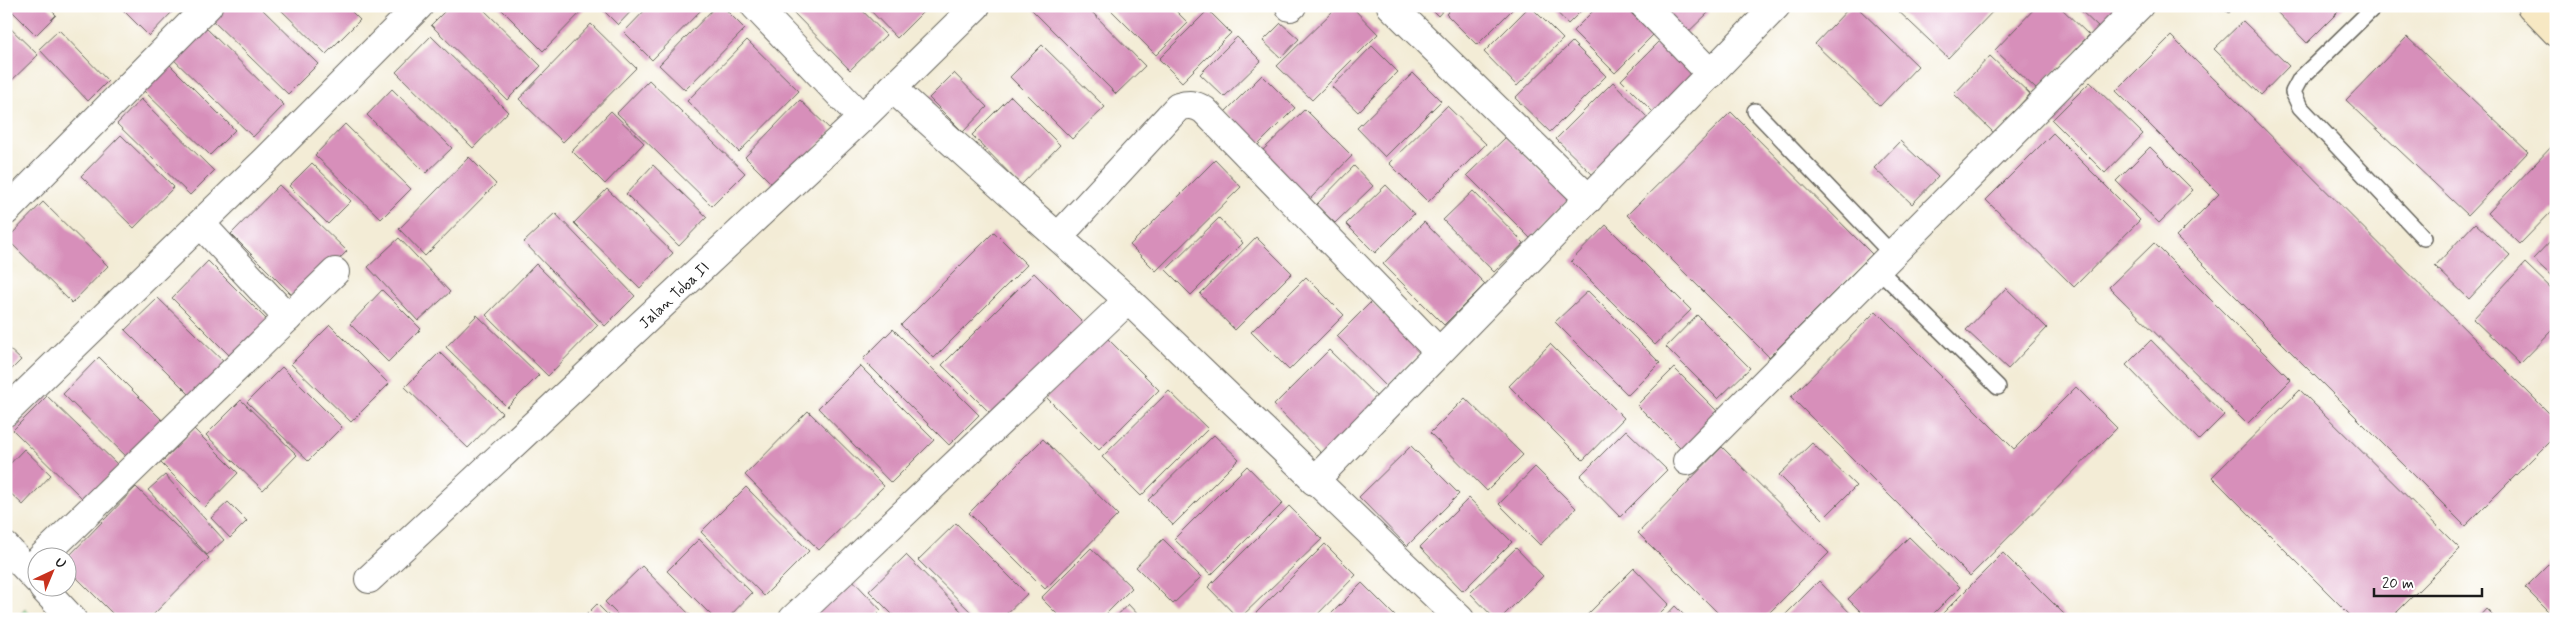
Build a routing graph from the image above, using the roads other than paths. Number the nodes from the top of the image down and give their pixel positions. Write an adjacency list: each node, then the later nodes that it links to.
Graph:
1 (208, 6): 17 (street)
2 (419, 6): 18 (street)
3 (755, 6): 15 (street)
4 (976, 6): 13 (street, Jalan Toba II)
5 (1392, 6): 16 (street)
6 (1645, 6): 12 (street)
7 (1776, 6): 12 (street)
8 (2139, 6): 21 (street)
9 (2375, 6): 20 (lane)
10 (2531, 6): 11 (street)
11 (2556, 32)
12 (1711, 74): 16 (street)
13 (892, 88): 15 (street, Jalan Toba II); 19 (street)
14 (1754, 111): 21 (lane)
15 (862, 118): 33 (street, Jalan Toba II)
16 (1589, 199): 25 (street)
17 (6, 211)
18 (201, 224): 24 (street); 27 (street)
19 (1058, 237): 23 (street); 25 (street)
20 (2424, 238)
21 (1885, 262): 26 (lane); 28 (street)
22 (335, 272): 24 (street)
23 (1128, 300): 29 (street); 36 (street)
24 (288, 318): 31 (street)
25 (1439, 352): 29 (street)
26 (1998, 387)
27 (6, 412)
28 (1687, 461)
29 (1314, 481): 37 (street)
30 (6, 547): 32 (street)
31 (60, 548)
32 (28, 564)
33 (369, 579)
34 (57, 598): 35 (street)
35 (72, 619)
36 (793, 619)
37 (1460, 619)

